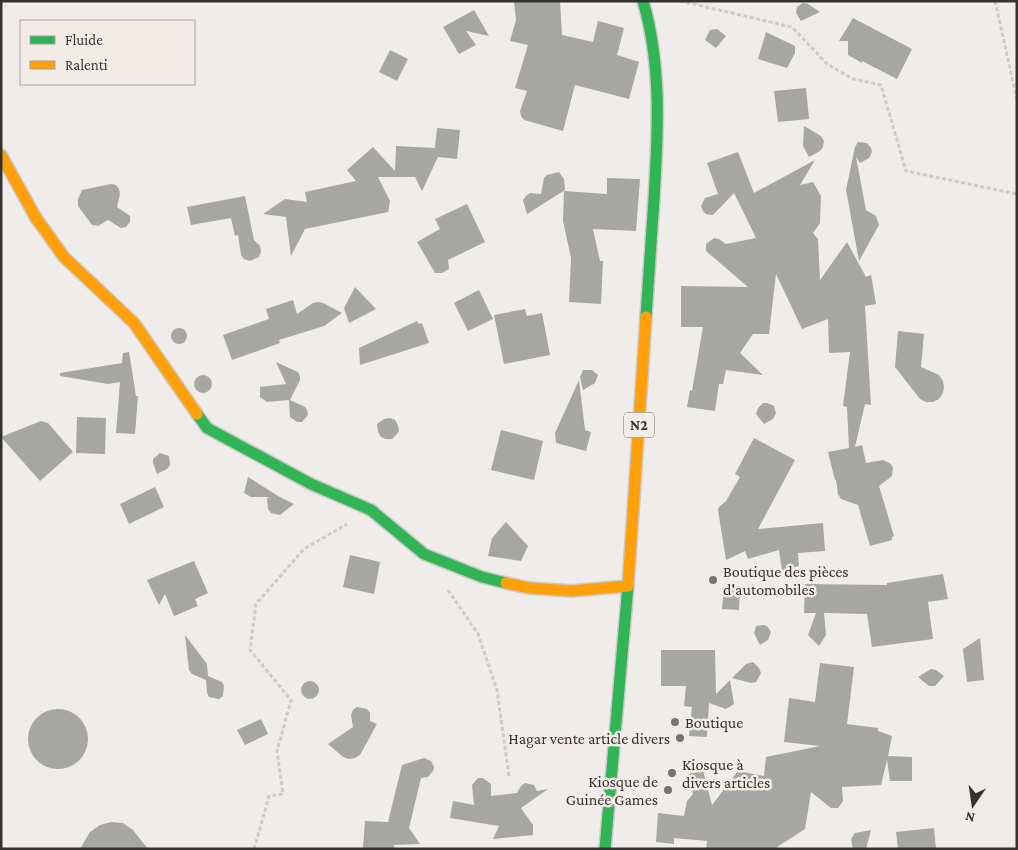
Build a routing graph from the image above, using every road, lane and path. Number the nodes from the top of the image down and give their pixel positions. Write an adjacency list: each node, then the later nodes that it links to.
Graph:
1 (643, 1): 9 (main road, N2)
2 (680, 1): 6 (path)
3 (994, 1): 4 (path)
4 (1017, 100)
5 (1, 154): 7 (main road)
6 (1017, 194)
7 (371, 510): 9 (main road); 11 (path)
8 (446, 586): 10 (path)
9 (628, 586): 12 (main road, N2)
10 (509, 776)
11 (254, 849)
12 (605, 849)

